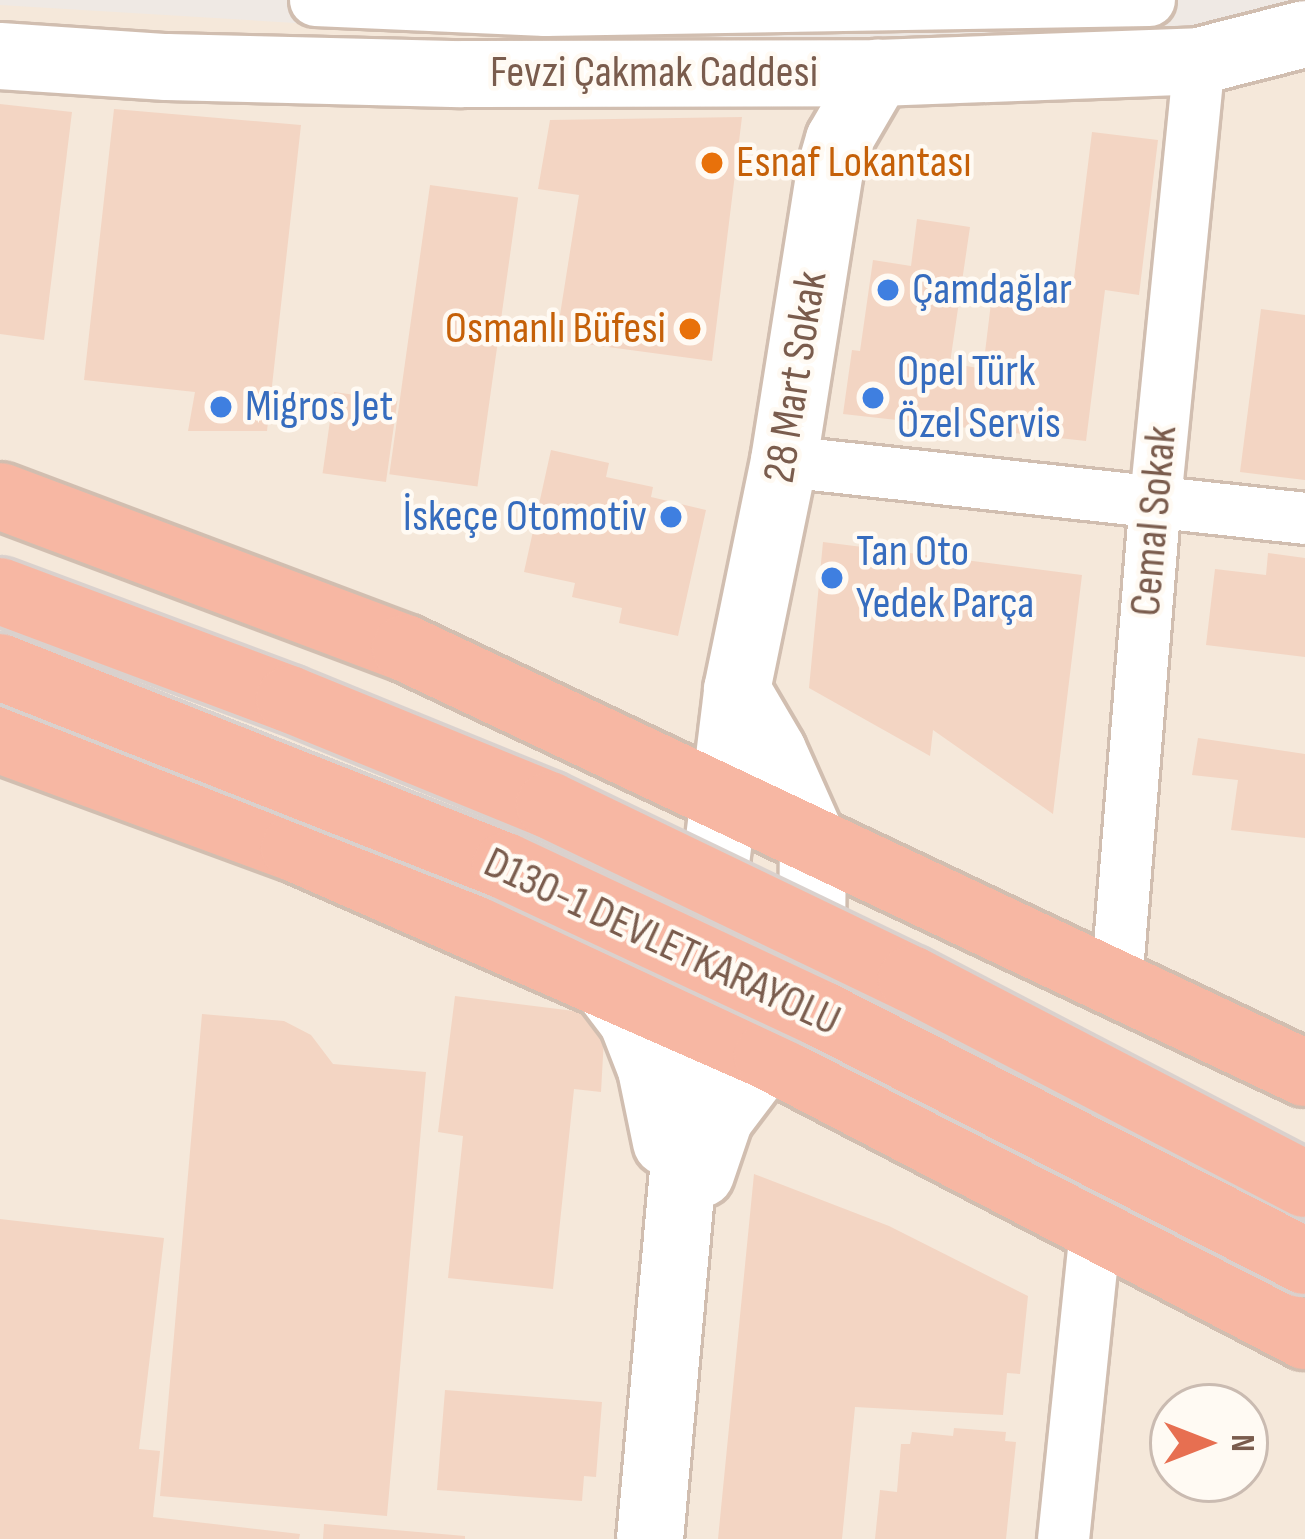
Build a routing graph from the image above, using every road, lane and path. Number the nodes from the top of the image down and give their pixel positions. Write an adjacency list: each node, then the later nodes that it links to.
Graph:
1 (315, 0): 4 (street)
2 (1149, 0): 3 (street)
3 (933, 3): 4 (street); 8 (street)
4 (545, 5)
5 (1305, 34): 7 (street, Fevzi Çakmak Caddesi)
6 (0, 56): 8 (street, Fevzi Çakmak Caddesi)
7 (1199, 61): 8 (street, Fevzi Çakmak Caddesi); 11 (street, Cemal Sokak)
8 (878, 73): 9 (street, 28 Mart Sokak)
9 (784, 461): 11 (street); 15 (street, 28 Mart Sokak)
10 (0, 496): 17 (highway)
11 (1155, 500): 12 (street); 20 (street, Cemal Sokak)
12 (1305, 518)
13 (0, 591): 24 (highway, D130-1 DEVLETKARAYOLU, bridge)
14 (0, 667): 27 (highway, D130-1 DEVLETKARAYOLU, bridge)
15 (737, 690): 17 (street, 28 Mart Sokak); 18 (street)
16 (0, 740): 19 (highway)
17 (721, 798): 18 (highway); 21 (street, 28 Mart Sokak)
18 (812, 842): 20 (highway); 22 (street)
19 (603, 982): 21 (highway); 26 (street)
20 (1116, 983): 23 (highway)
21 (695, 1026): 22 (highway); 26 (street, 28 Mart Sokak)
22 (766, 1056): 25 (highway); 26 (street)
23 (1305, 1073)
24 (1305, 1184)
25 (1095, 1229): 28 (highway); 30 (street)
26 (677, 1259): 29 (street)
27 (1305, 1261)
28 (1305, 1336)
29 (650, 1539)
30 (1063, 1539)

